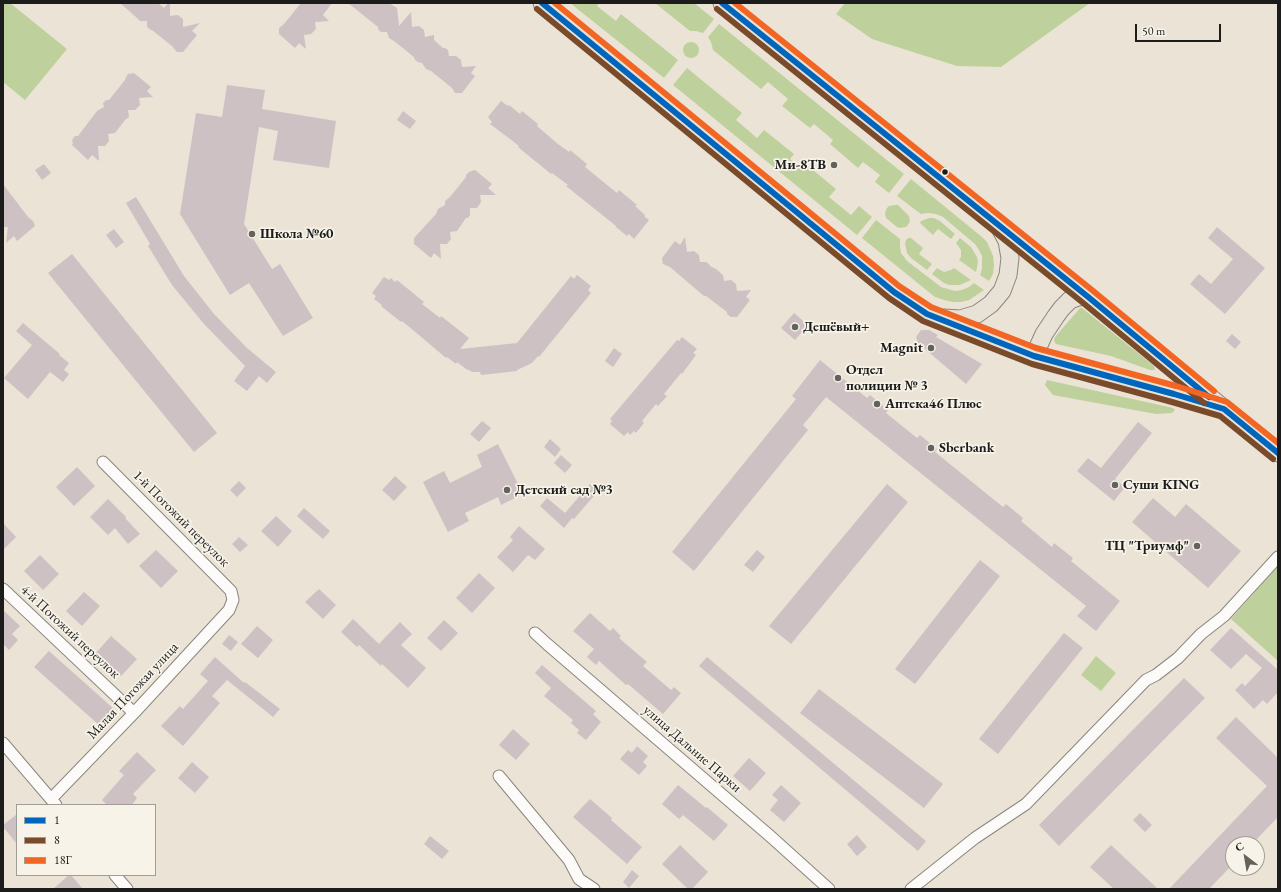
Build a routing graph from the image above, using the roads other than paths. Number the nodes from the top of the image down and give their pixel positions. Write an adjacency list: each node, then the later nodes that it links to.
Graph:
1 (542, 3): 5 (main road)
2 (722, 3): 3 (main road)
3 (999, 226): 4 (main road); 5 (main road)
4 (1087, 296): 6 (main road); 7 (main road)
5 (927, 314): 6 (main road)
6 (1034, 356): 7 (main road)
7 (1224, 409): 8 (main road)
8 (1278, 453)
9 (103, 462): 12 (street, 1-й Погожий переулок)
10 (1278, 557): 22 (street)
11 (3, 589): 14 (street, 4-й Погожий переулок)
12 (233, 600): 14 (street, Малая Погожая улица)
13 (535, 633): 21 (street, улица Дальние Парки)
14 (134, 713): 17 (street, Малая Погожая улица)
15 (3, 743): 17 (street)
16 (499, 776): 20 (street)
17 (54, 802)
18 (116, 876): 19 (street)
19 (127, 889)
20 (594, 889)
21 (829, 889)
22 (911, 889)

